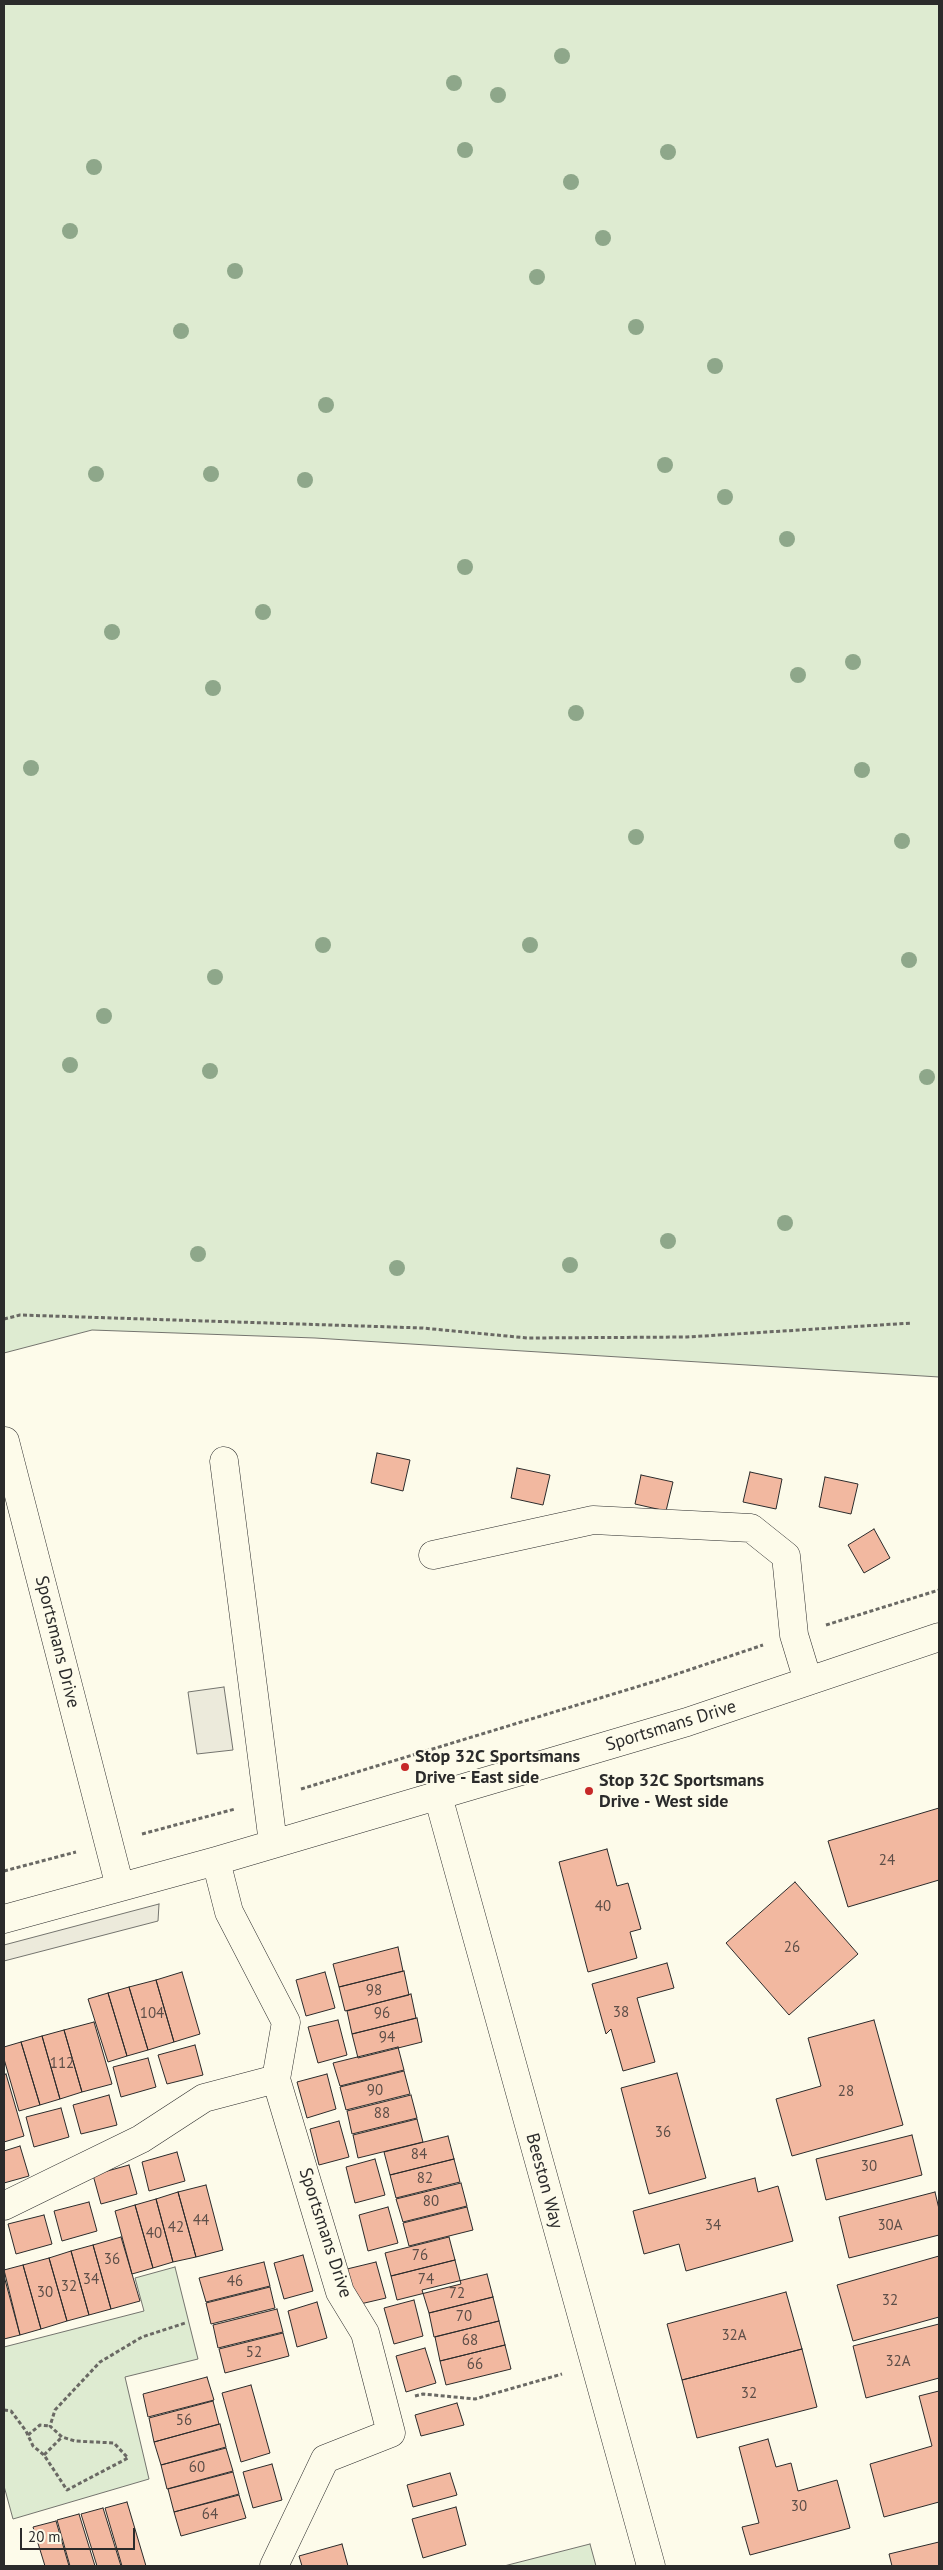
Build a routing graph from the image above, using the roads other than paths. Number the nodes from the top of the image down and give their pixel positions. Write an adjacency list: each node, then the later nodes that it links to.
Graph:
1 (5, 1441): 9 (street, Sportsmans Drive)
2 (224, 1461): 7 (street)
3 (433, 1555): 5 (street)
4 (939, 1637): 5 (street, Sportsmans Drive)
5 (808, 1681): 6 (street, Sportsmans Drive)
6 (438, 1796): 7 (street, Sportsmans Drive); 14 (street, Beeston Way)
7 (273, 1843): 8 (street, Sportsmans Drive)
8 (216, 1861): 9 (street, Sportsmans Drive); 11 (street, Sportsmans Drive)
9 (120, 1887): 10 (street, Sportsmans Drive)
10 (4, 1919)
11 (276, 2079): 12 (street); 13 (street, Sportsmans Drive)
12 (4, 2206)
13 (274, 2566)
14 (651, 2566)

